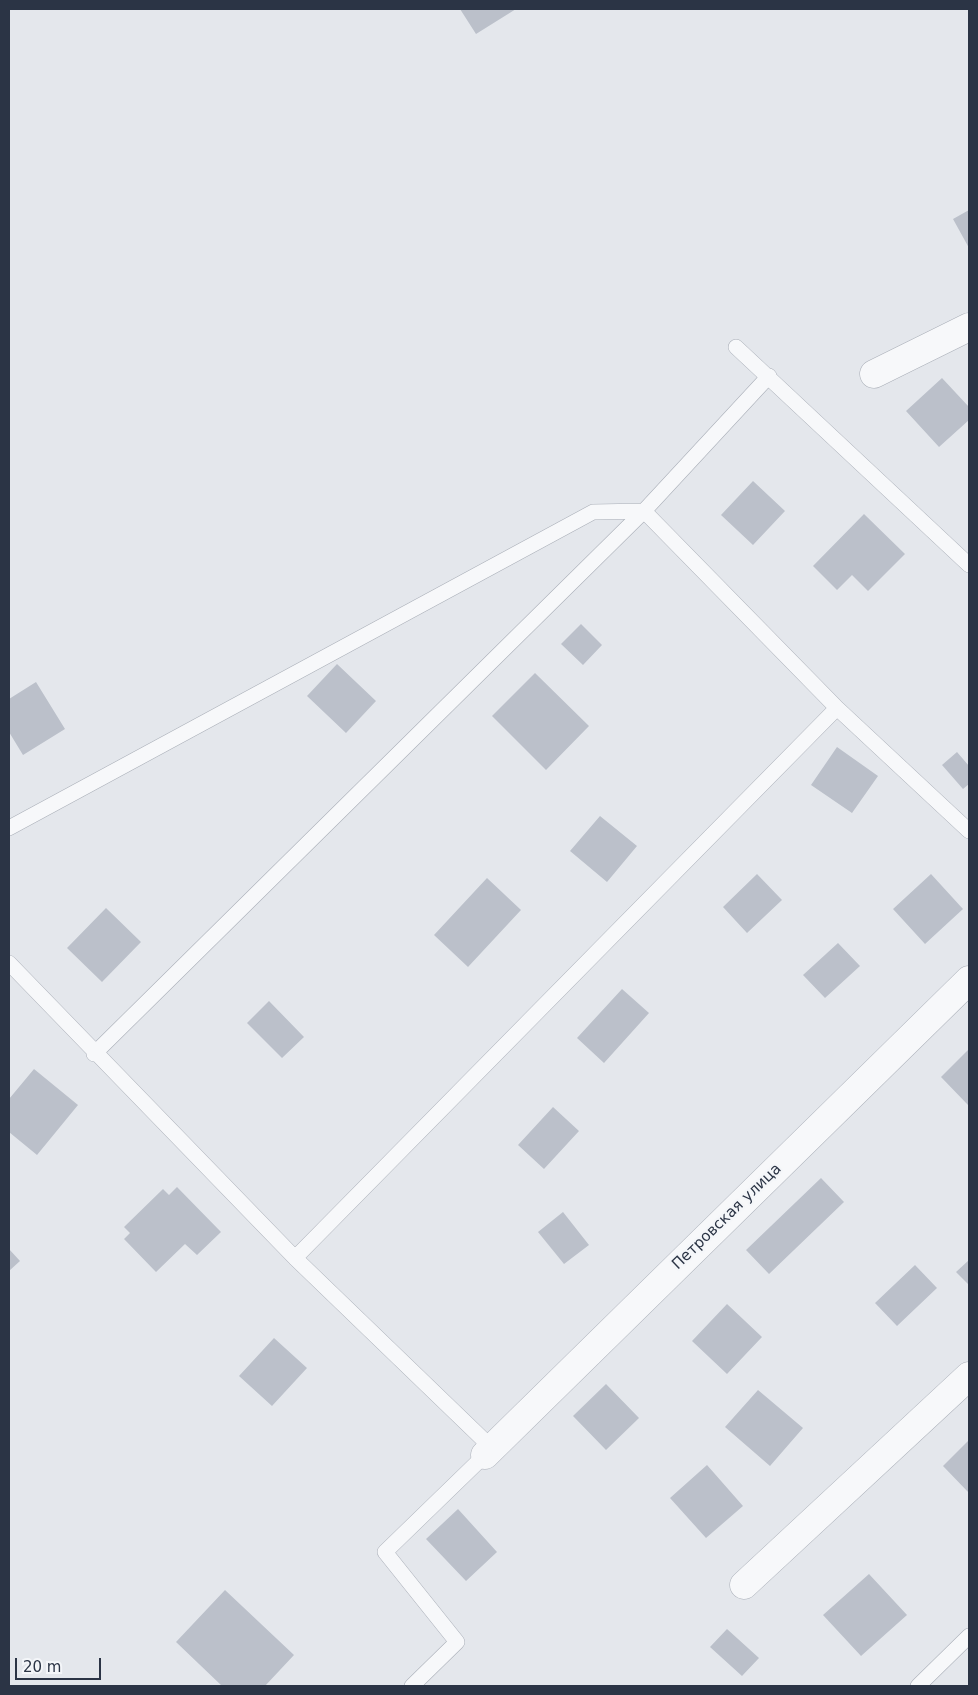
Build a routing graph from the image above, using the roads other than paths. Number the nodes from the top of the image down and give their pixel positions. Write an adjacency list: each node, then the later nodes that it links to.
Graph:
1 (969, 327): 3 (street)
2 (736, 347): 4 (lane)
3 (874, 374)
4 (769, 376): 5 (lane); 6 (lane)
5 (644, 511): 7 (lane); 8 (lane); 12 (lane)
6 (969, 565)
7 (837, 708): 9 (lane); 13 (lane)
8 (9, 828)
9 (969, 831)
10 (9, 963): 12 (lane)
11 (969, 980): 15 (street, Петровская улица)
12 (94, 1054): 13 (lane)
13 (295, 1258): 15 (lane)
14 (969, 1376): 16 (street)
15 (489, 1451): 18 (lane)
16 (744, 1585)
17 (969, 1636): 19 (lane)
18 (412, 1686)
19 (918, 1686)

